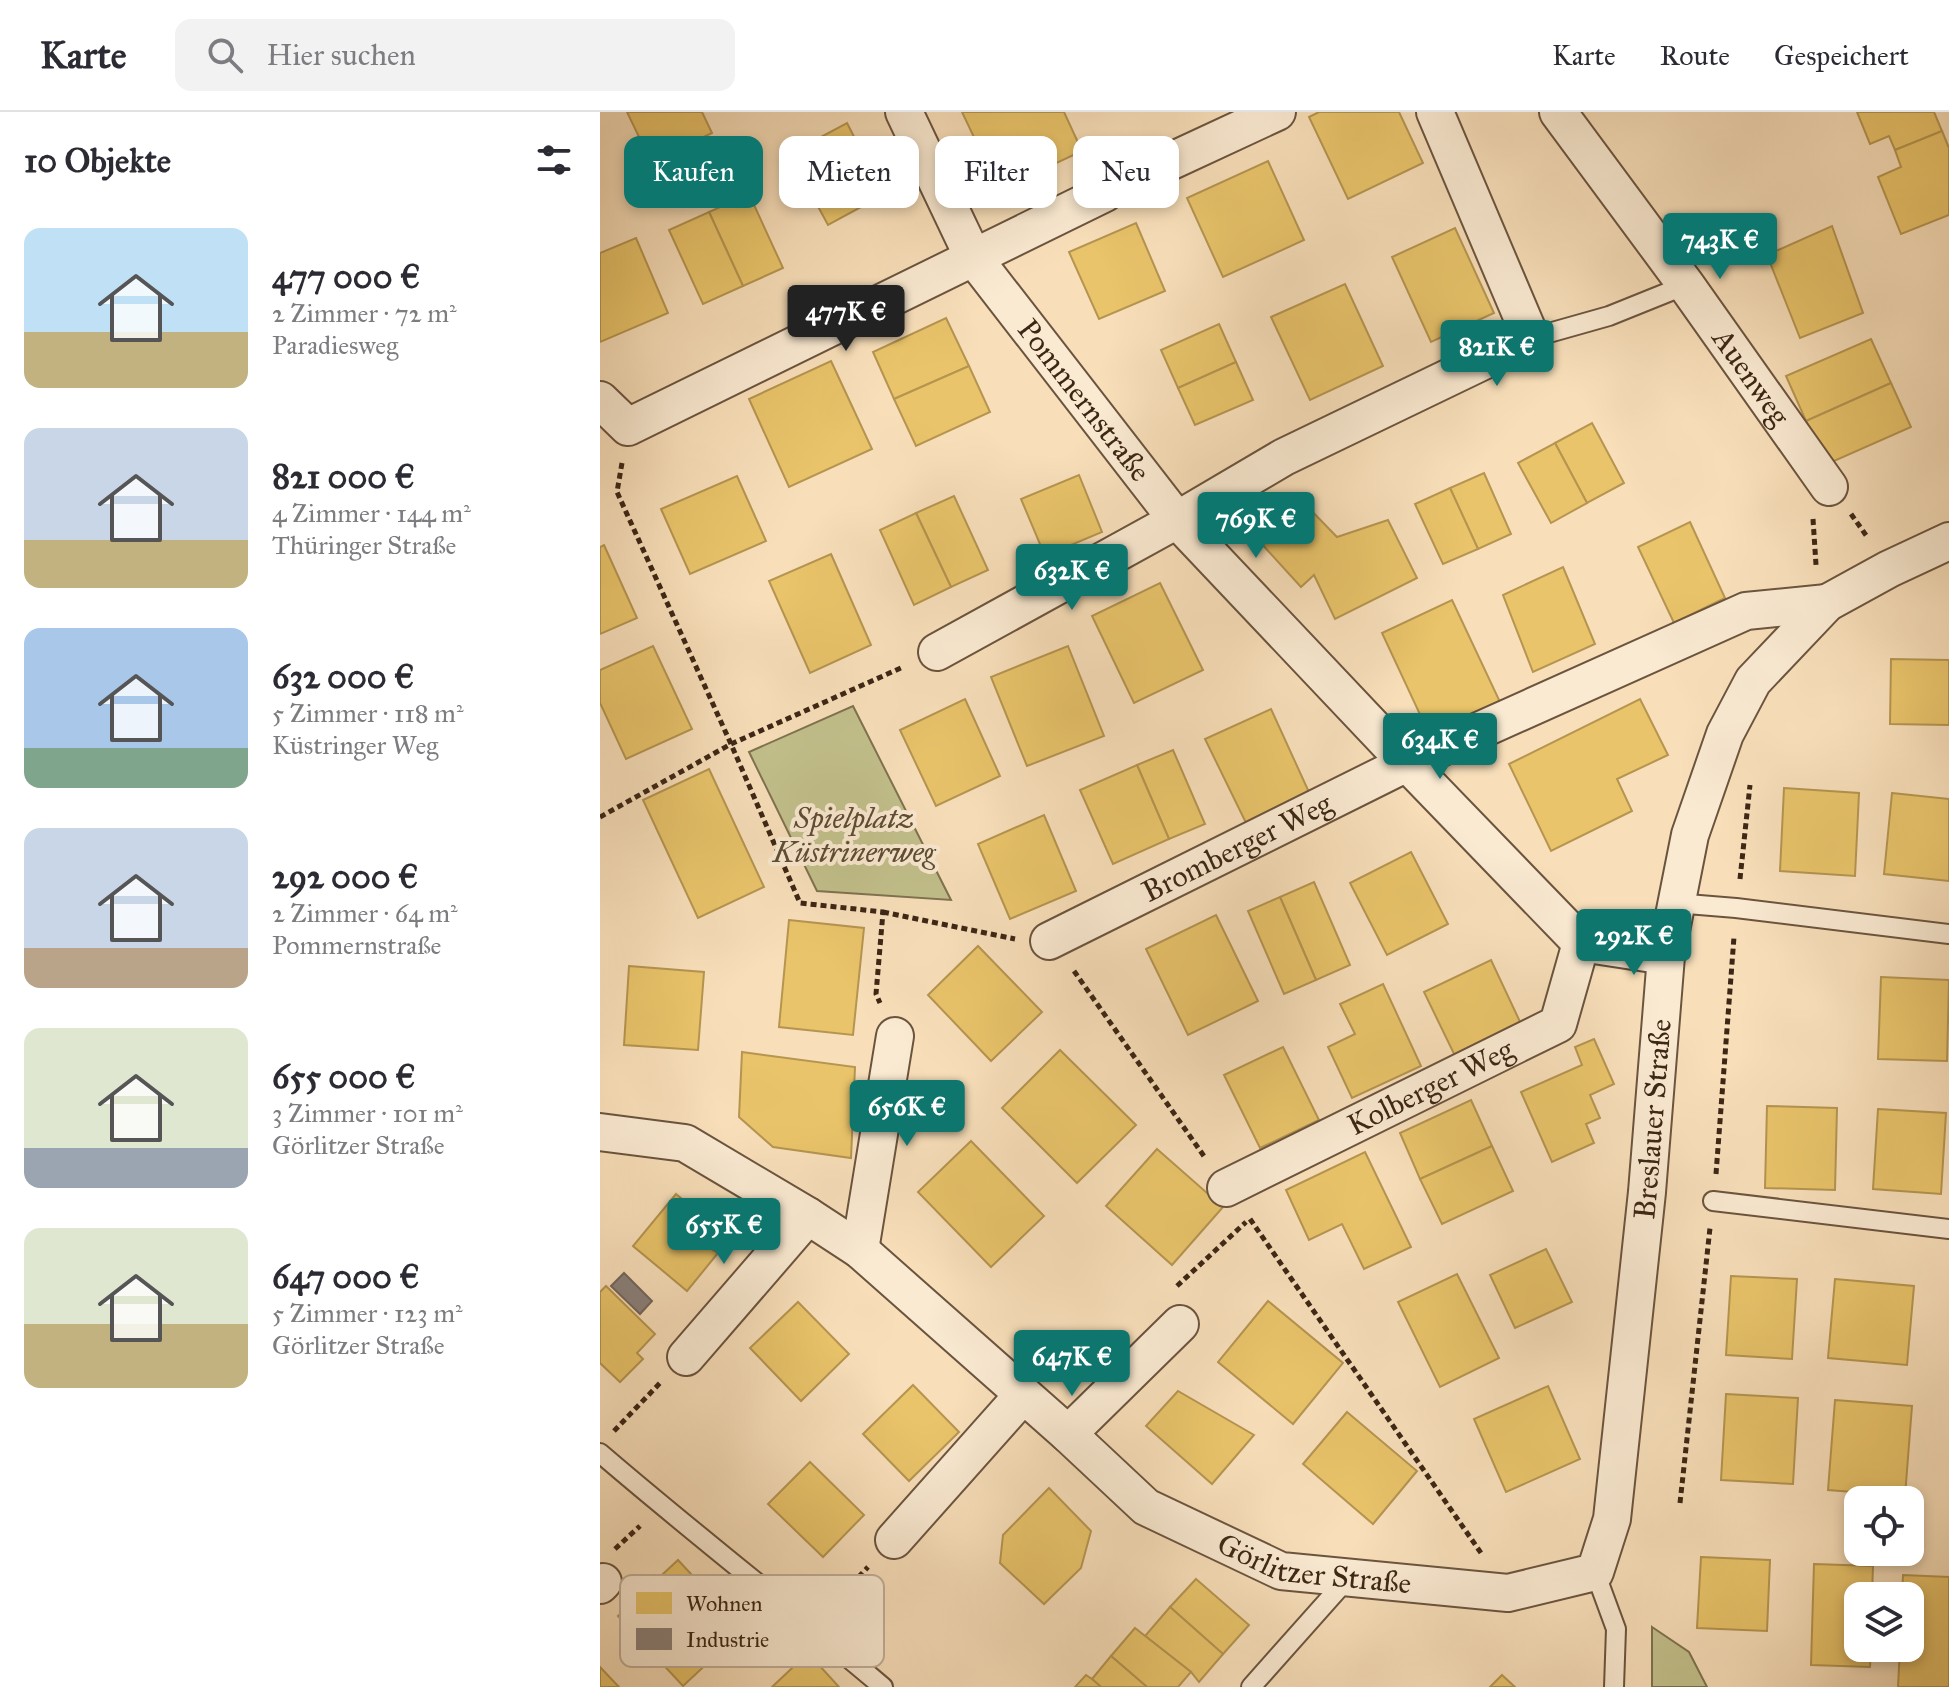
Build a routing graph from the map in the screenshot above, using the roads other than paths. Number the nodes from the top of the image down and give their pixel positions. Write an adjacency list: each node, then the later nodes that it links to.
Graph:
1 (904, 112): 7 (street, Pommernstraße)
2 (1277, 112): 5 (street)
3 (1435, 112): 9 (street)
4 (1558, 112): 8 (street, Auenweg)
5 (1179, 158)
6 (1074, 208): 7 (street)
7 (973, 257): 10 (street); 12 (street, Pommernstraße)
8 (1686, 285): 9 (lane); 11 (street, Auenweg)
9 (1531, 338): 12 (street)
10 (600, 400)
11 (1829, 487)
12 (1177, 520): 15 (street); 16 (street, Pommernstraße)
13 (1949, 541): 14 (street, Breslauer Straße)
14 (1835, 598): 16 (street, Bromberger Weg); 17 (street, Breslauer Straße)
15 (937, 652)
16 (1407, 763): 19 (street, Bromberger Weg); 20 (street, Pommernstraße)
17 (1675, 903): 18 (lane); 21 (street, Breslauer Straße)
18 (1949, 934)
19 (1049, 941)
20 (1581, 943): 21 (street); 24 (street, Kolberger Weg)
21 (1666, 956): 35 (street, Breslauer Straße)
22 (895, 1036): 28 (street)
23 (600, 1132): 26 (street, Görlitzer Straße)
24 (1226, 1188)
25 (1713, 1201): 27 (lane)
26 (808, 1216): 28 (street, Görlitzer Straße); 30 (street)
27 (1949, 1229)
28 (860, 1250): 31 (street, Görlitzer Straße)
29 (1180, 1324): 32 (street)
30 (686, 1357)
31 (1023, 1395): 32 (street, Görlitzer Straße); 34 (street)
32 (1068, 1434): 37 (street, Görlitzer Straße)
33 (600, 1453): 36 (lane)
34 (894, 1540)
35 (1595, 1572): 37 (street, Görlitzer Straße); 41 (lane)
36 (747, 1575)
37 (1348, 1578): 40 (lane)
38 (859, 1667): 39 (lane)
39 (883, 1687)
40 (1251, 1687)
41 (1614, 1687)

